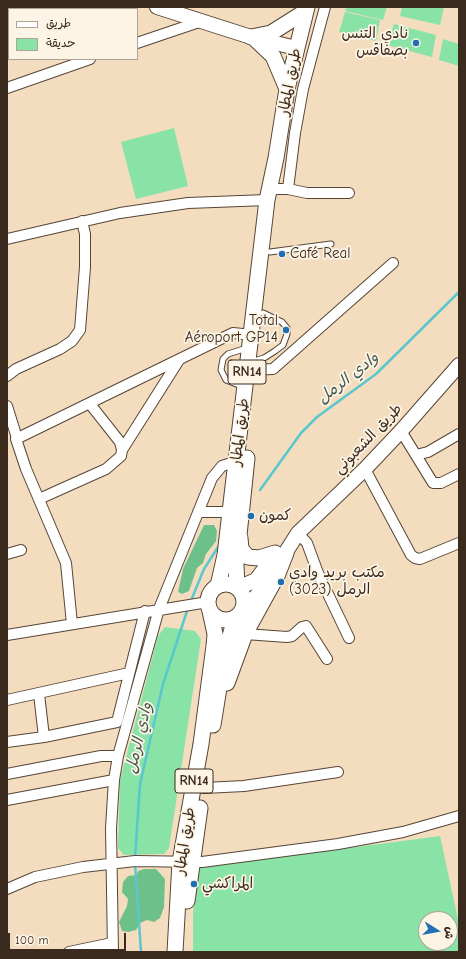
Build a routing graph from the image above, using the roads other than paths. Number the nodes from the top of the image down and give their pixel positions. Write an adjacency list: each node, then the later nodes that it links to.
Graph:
1 (157, 7): 4 (street)
2 (325, 7): 11 (street)
3 (307, 9): 5 (main road); 7 (main road, طريق المطار / RN14)
4 (202, 21): 5 (street); 6 (street)
5 (252, 37): 7 (street); 10 (main road)
6 (138, 43)
7 (296, 48): 10 (main road, طريق المطار / RN14)
8 (87, 60): 9 (street)
9 (7, 88)
10 (287, 88): 11 (main road, طريق المطار / RN14)
11 (275, 192): 12 (street); 13 (street); 16 (main road, طريق المطار / RN14); 19 (main road, طريق المطار / RN14)
12 (349, 194)
13 (82, 221): 14 (street); 22 (street)
14 (7, 239)
15 (331, 244): 16 (lane)
16 (270, 252): 18 (main road, طريق المطار / RN14)
17 (393, 263): 19 (street)
18 (263, 313): 19 (main road, طريق المطار / RN14); 19 (lane)
19 (253, 356): 20 (street); 23 (main road, طريق المطار / RN14); 23 (lane); 37 (main road, طريق المطار / RN14)
20 (179, 360): 24 (street); 29 (street)
21 (459, 365): 26 (street, طريق الشعبوني)
22 (7, 376)
23 (246, 388): 31 (main road, طريق المطار / RN14)
24 (90, 404): 28 (street); 29 (street)
25 (7, 406): 28 (street)
26 (401, 431): 30 (street); 32 (street, طريق الشعبوني)
27 (459, 434): 30 (street)
28 (13, 440): 34 (street)
29 (122, 450): 34 (street)
30 (416, 455): 33 (street)
31 (236, 465): 35 (street); 36 (main road, طريق المطار / RN14)
32 (365, 469): 38 (street, طريق الشعبوني); 39 (street)
33 (459, 474)
34 (39, 499): 49 (street)
35 (198, 512): 36 (street); 46 (street)
36 (230, 512): 43 (main road, طريق المطار / RN14)
37 (239, 531): 41 (main road); 44 (main road, طريق المطار / RN14)
38 (298, 533): 41 (street, طريق الشعبوني); 52 (street)
39 (459, 543)
40 (21, 550): 42 (street)
41 (280, 553): 44 (street, طريق الشعبوني); 48 (street, طريق الشعبوني); 50 (main road)
42 (7, 554)
43 (218, 586): 44 (main road); 45 (main road, RN14)
44 (237, 588): 48 (main road, RN14)
45 (209, 607): 46 (street); 48 (main road); 68 (main road, طريق المطار / RN14)
46 (159, 609): 47 (street); 57 (street)
47 (145, 612): 49 (street); 54 (street)
48 (240, 614): 60 (main road, طريق المطار / RN14)
49 (72, 624): 51 (street)
50 (246, 634): 53 (street); 60 (main road)
51 (7, 635)
52 (349, 638)
53 (327, 659)
54 (129, 673): 55 (street); 57 (street)
55 (39, 694): 56 (street); 58 (street)
56 (7, 700)
57 (122, 724): 58 (street); 61 (street)
58 (44, 737): 59 (street)
59 (7, 742)
60 (210, 746): 65 (main road, طريق المطار / RN14)
61 (118, 756): 63 (street); 64 (street)
62 (338, 772): 65 (street)
63 (7, 774)
64 (114, 780): 66 (street); 69 (street)
65 (204, 788): 68 (main road, طريق المطار / RN14)
66 (7, 800)
67 (459, 816): 68 (street)
68 (186, 862): 69 (street); 73 (main road, طريق المطار / RN14); 74 (main road, طريق المطار / RN14)
69 (111, 864): 70 (street); 71 (street)
70 (7, 889)
71 (112, 948): 72 (street)
72 (69, 952)
73 (175, 952)
74 (186, 952)

